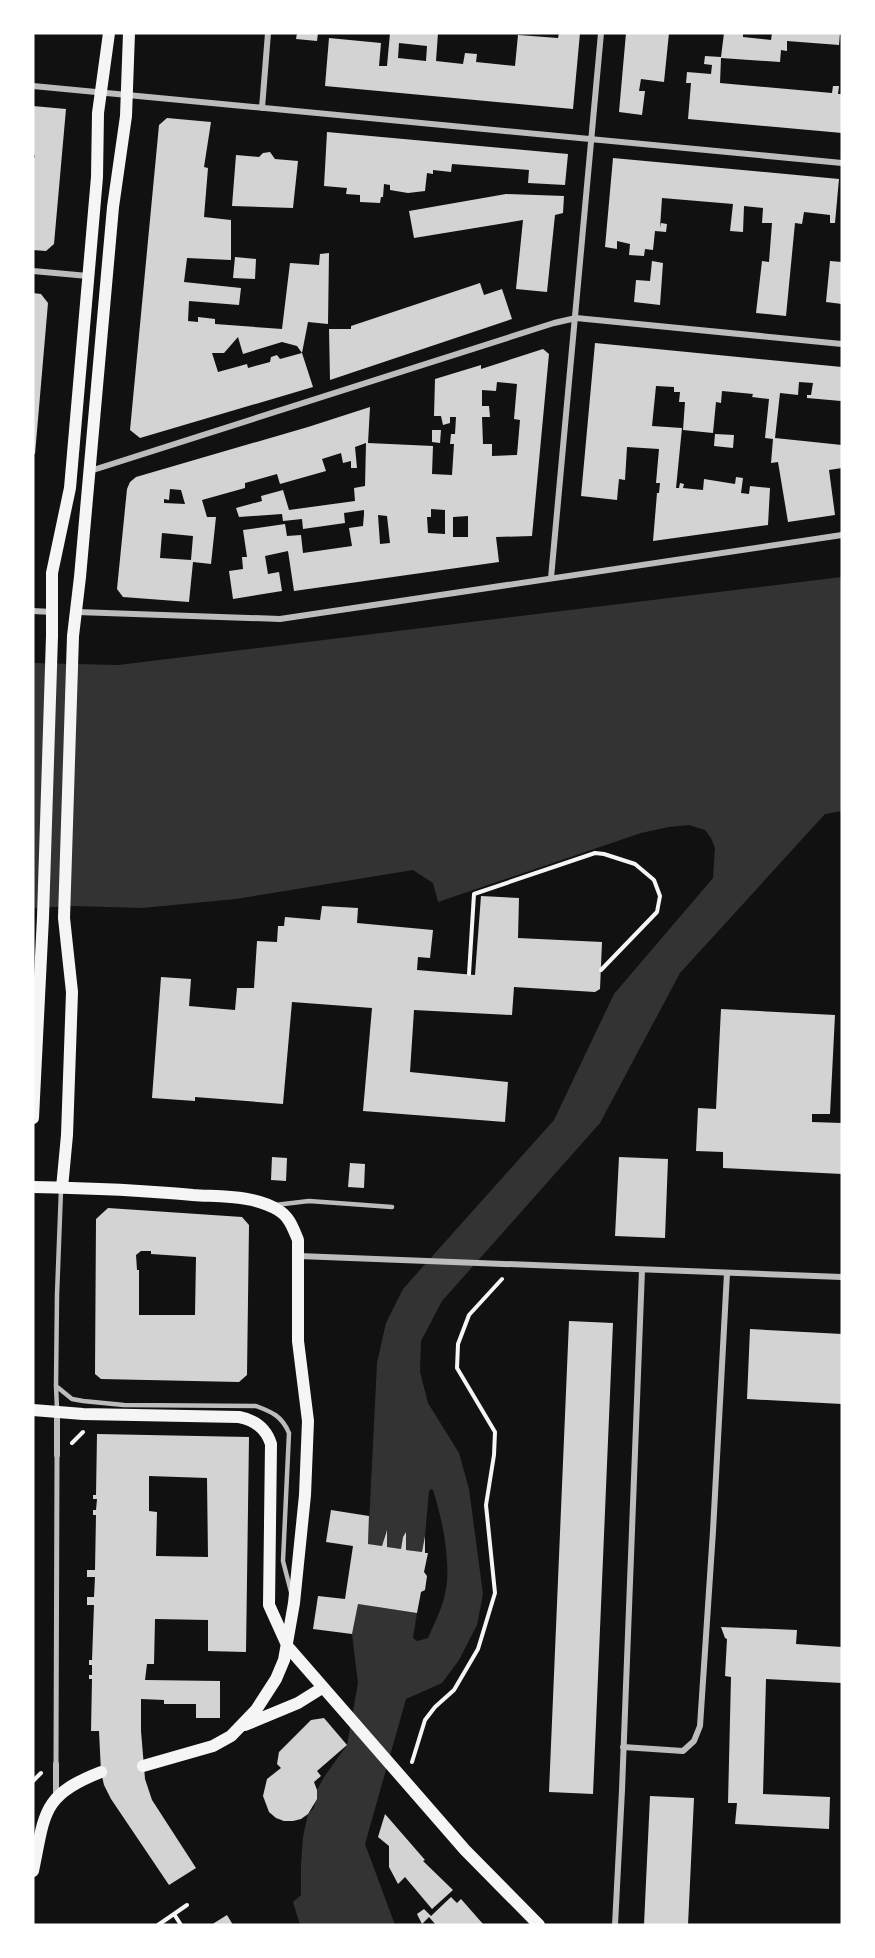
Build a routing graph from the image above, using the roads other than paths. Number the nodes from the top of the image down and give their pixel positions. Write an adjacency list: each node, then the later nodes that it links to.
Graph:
1 (109, 33): 6 (main road)
2 (129, 33): 7 (main road)
3 (268, 33): 8 (street)
4 (601, 33): 9 (street)
5 (33, 86): 6 (street)
6 (101, 93): 7 (street); 12 (main road)
7 (126, 95): 8 (street); 15 (main road)
8 (262, 108): 9 (street)
9 (591, 139): 10 (street); 13 (street)
10 (842, 163)
11 (33, 271): 12 (street)
12 (88, 276): 19 (main road)
13 (576, 318): 14 (street); 15 (street); 17 (street)
14 (842, 344)
15 (90, 471): 20 (main road)
16 (842, 535): 17 (street)
17 (551, 578): 20 (street)
18 (33, 611): 19 (street)
19 (52, 612): 21 (main road)
20 (76, 612): 24 (main road)
21 (38, 941): 22 (main road)
22 (33, 1118)
23 (33, 1187): 24 (main road)
24 (62, 1188): 25 (main road); 31 (lane)
25 (269, 1205): 26 (lane); 27 (main road)
26 (392, 1207)
27 (299, 1256): 28 (street); 35 (main road)
28 (642, 1270): 29 (street); 39 (street)
29 (727, 1272): 30 (street); 39 (street)
30 (842, 1277)
31 (56, 1386): 33 (lane); 35 (lane)
32 (33, 1410): 33 (main road)
33 (57, 1412): 34 (street); 36 (main road)
34 (57, 1455): 40 (street)
35 (294, 1603): 36 (main road)
36 (288, 1647): 37 (main road); 38 (main road)
37 (321, 1688): 38 (main road); 45 (main road)
38 (242, 1727): 41 (main road)
39 (623, 1747): 46 (street)
40 (56, 1764): 43 (street)
41 (143, 1766)
42 (101, 1772): 43 (main road)
43 (56, 1797): 44 (main road)
44 (33, 1870)
45 (539, 1925)
46 (615, 1925)

